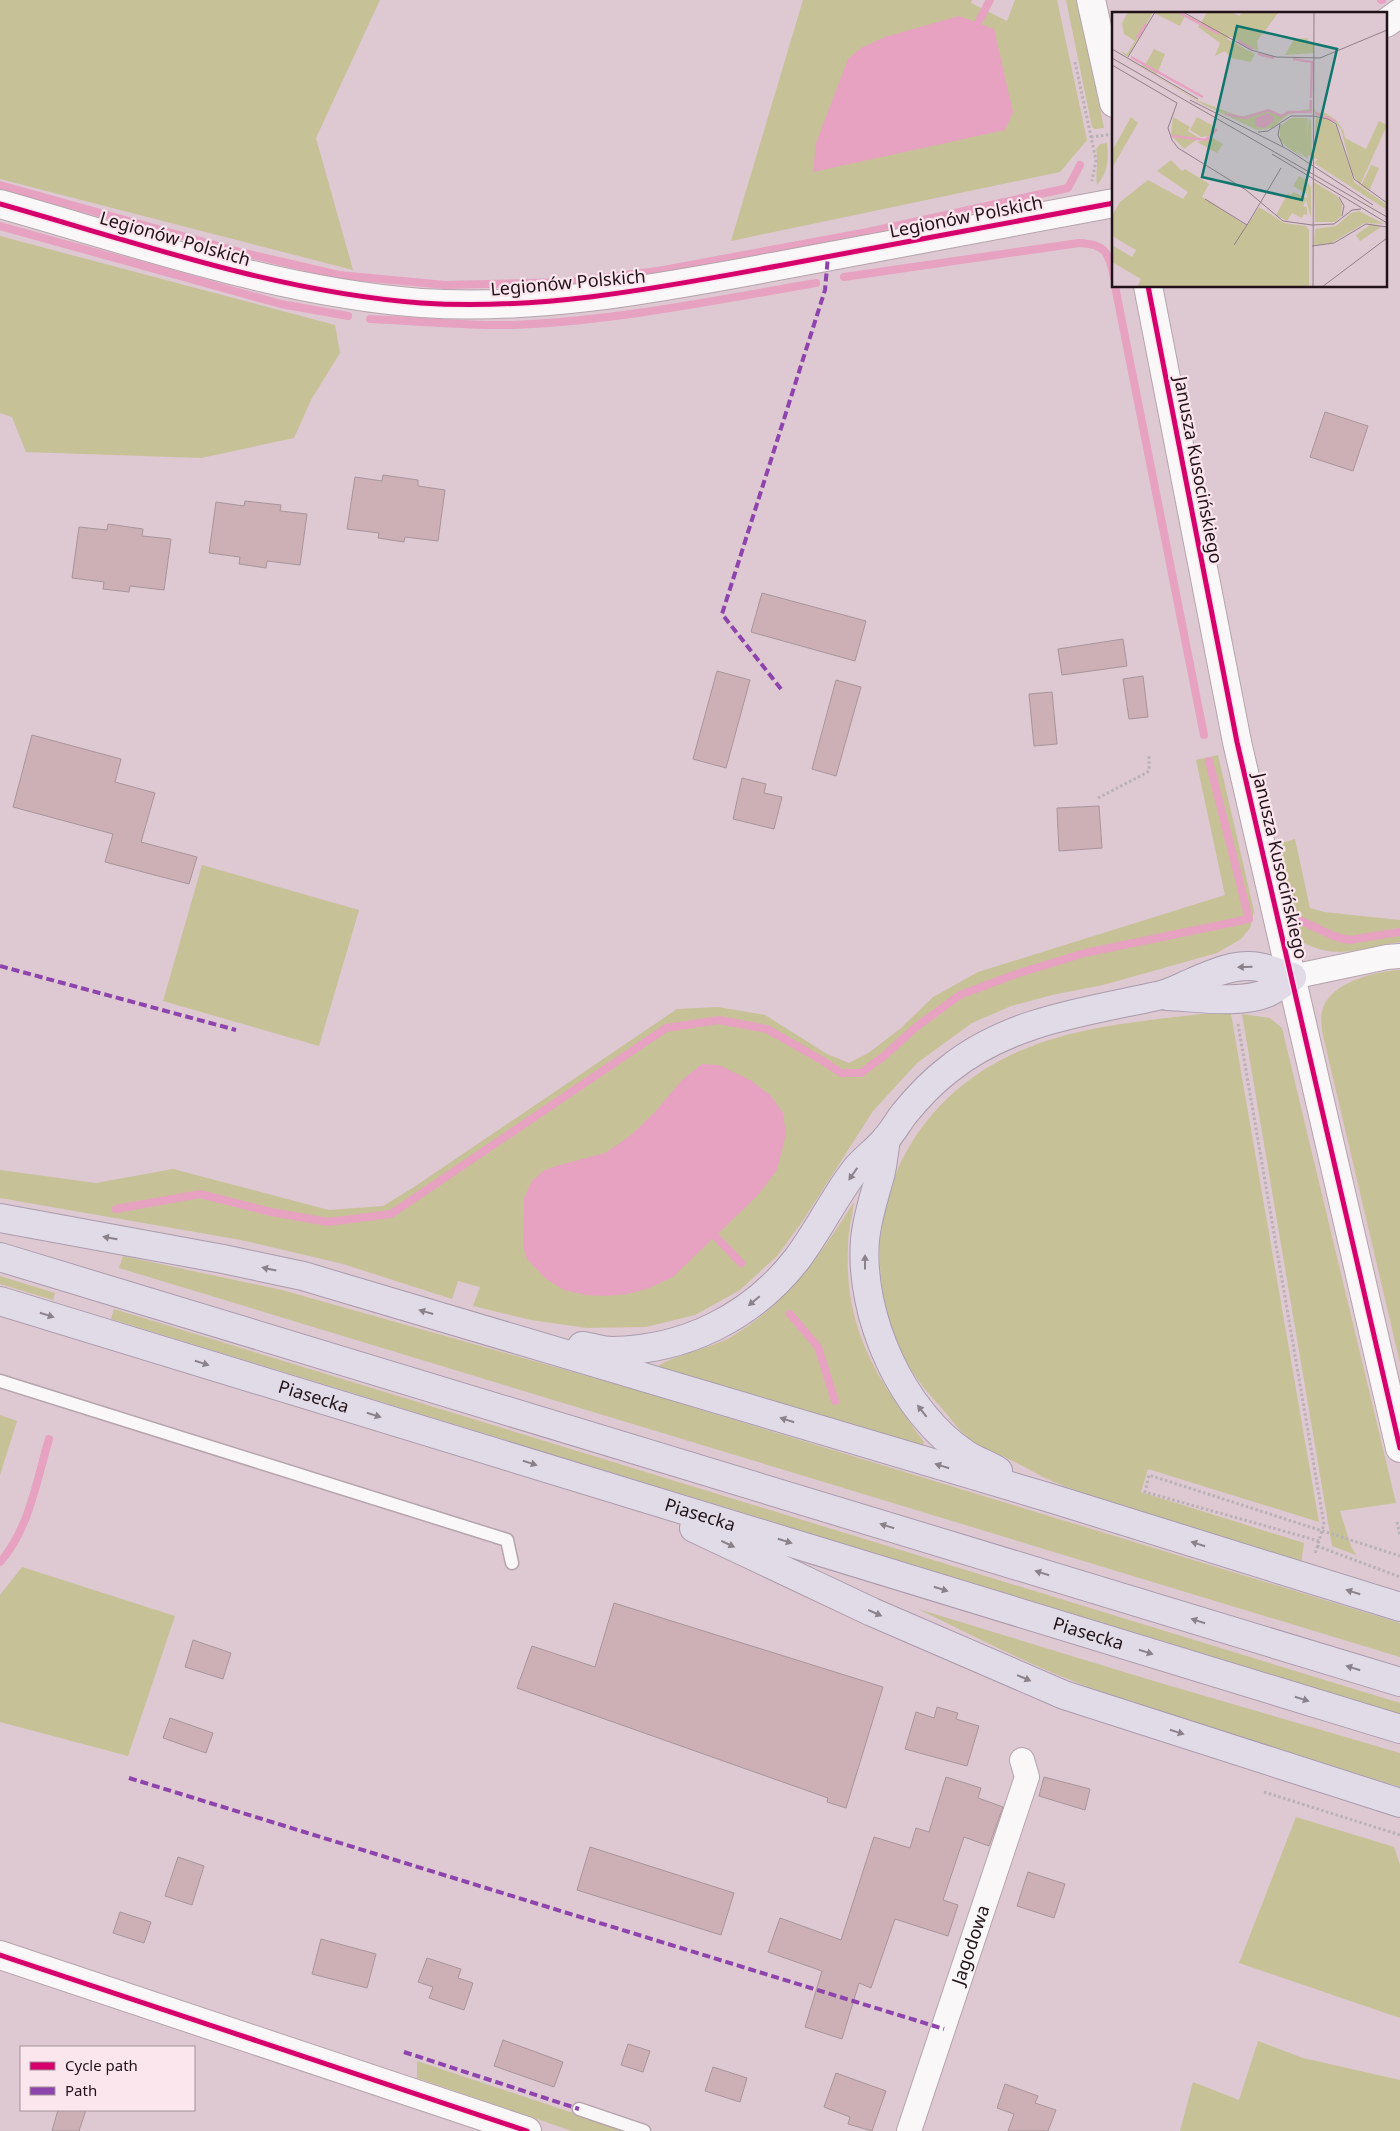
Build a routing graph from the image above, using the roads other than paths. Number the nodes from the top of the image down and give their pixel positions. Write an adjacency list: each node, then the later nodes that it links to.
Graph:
1 (1091, 0): 4 (street)
2 (1400, 13): 3 (street)
3 (1388, 22)
4 (1112, 94)
5 (0, 204): 6 (street, Legionów Polskich)
6 (1103, 205)
7 (1148, 288): 9 (street, Janusza Kusocińskiego)
8 (1400, 956): 9 (street)
9 (1292, 977): 10 (highway); 10 (highway, one-way to 10); 17 (street, Janusza Kusocińskiego)
10 (1161, 996): 11 (highway)
11 (886, 1139): 15 (highway, one-way to 15); 19 (highway, one-way to 11)
12 (0, 1218): 15 (highway, one-way to 12)
13 (0, 1256): 22 (highway, one-way to 13)
14 (0, 1301): 18 (highway, Piasecka, one-way to 18)
15 (472, 1326): 19 (highway, one-way to 15)
16 (0, 1381): 20 (lane)
17 (1400, 1448)
18 (605, 1486): 23 (highway, Piasecka, one-way to 23); 25 (highway, one-way to 25)
19 (1047, 1497): 21 (highway, one-way to 19)
20 (512, 1563)
21 (1400, 1607)
22 (1400, 1682)
23 (1400, 1729)
24 (1022, 1760): 30 (street, Jagodowa)
25 (1400, 1803)
26 (0, 1955): 28 (street)
27 (579, 2109): 29 (lane)
28 (527, 2131)
29 (644, 2131)
30 (909, 2131)

